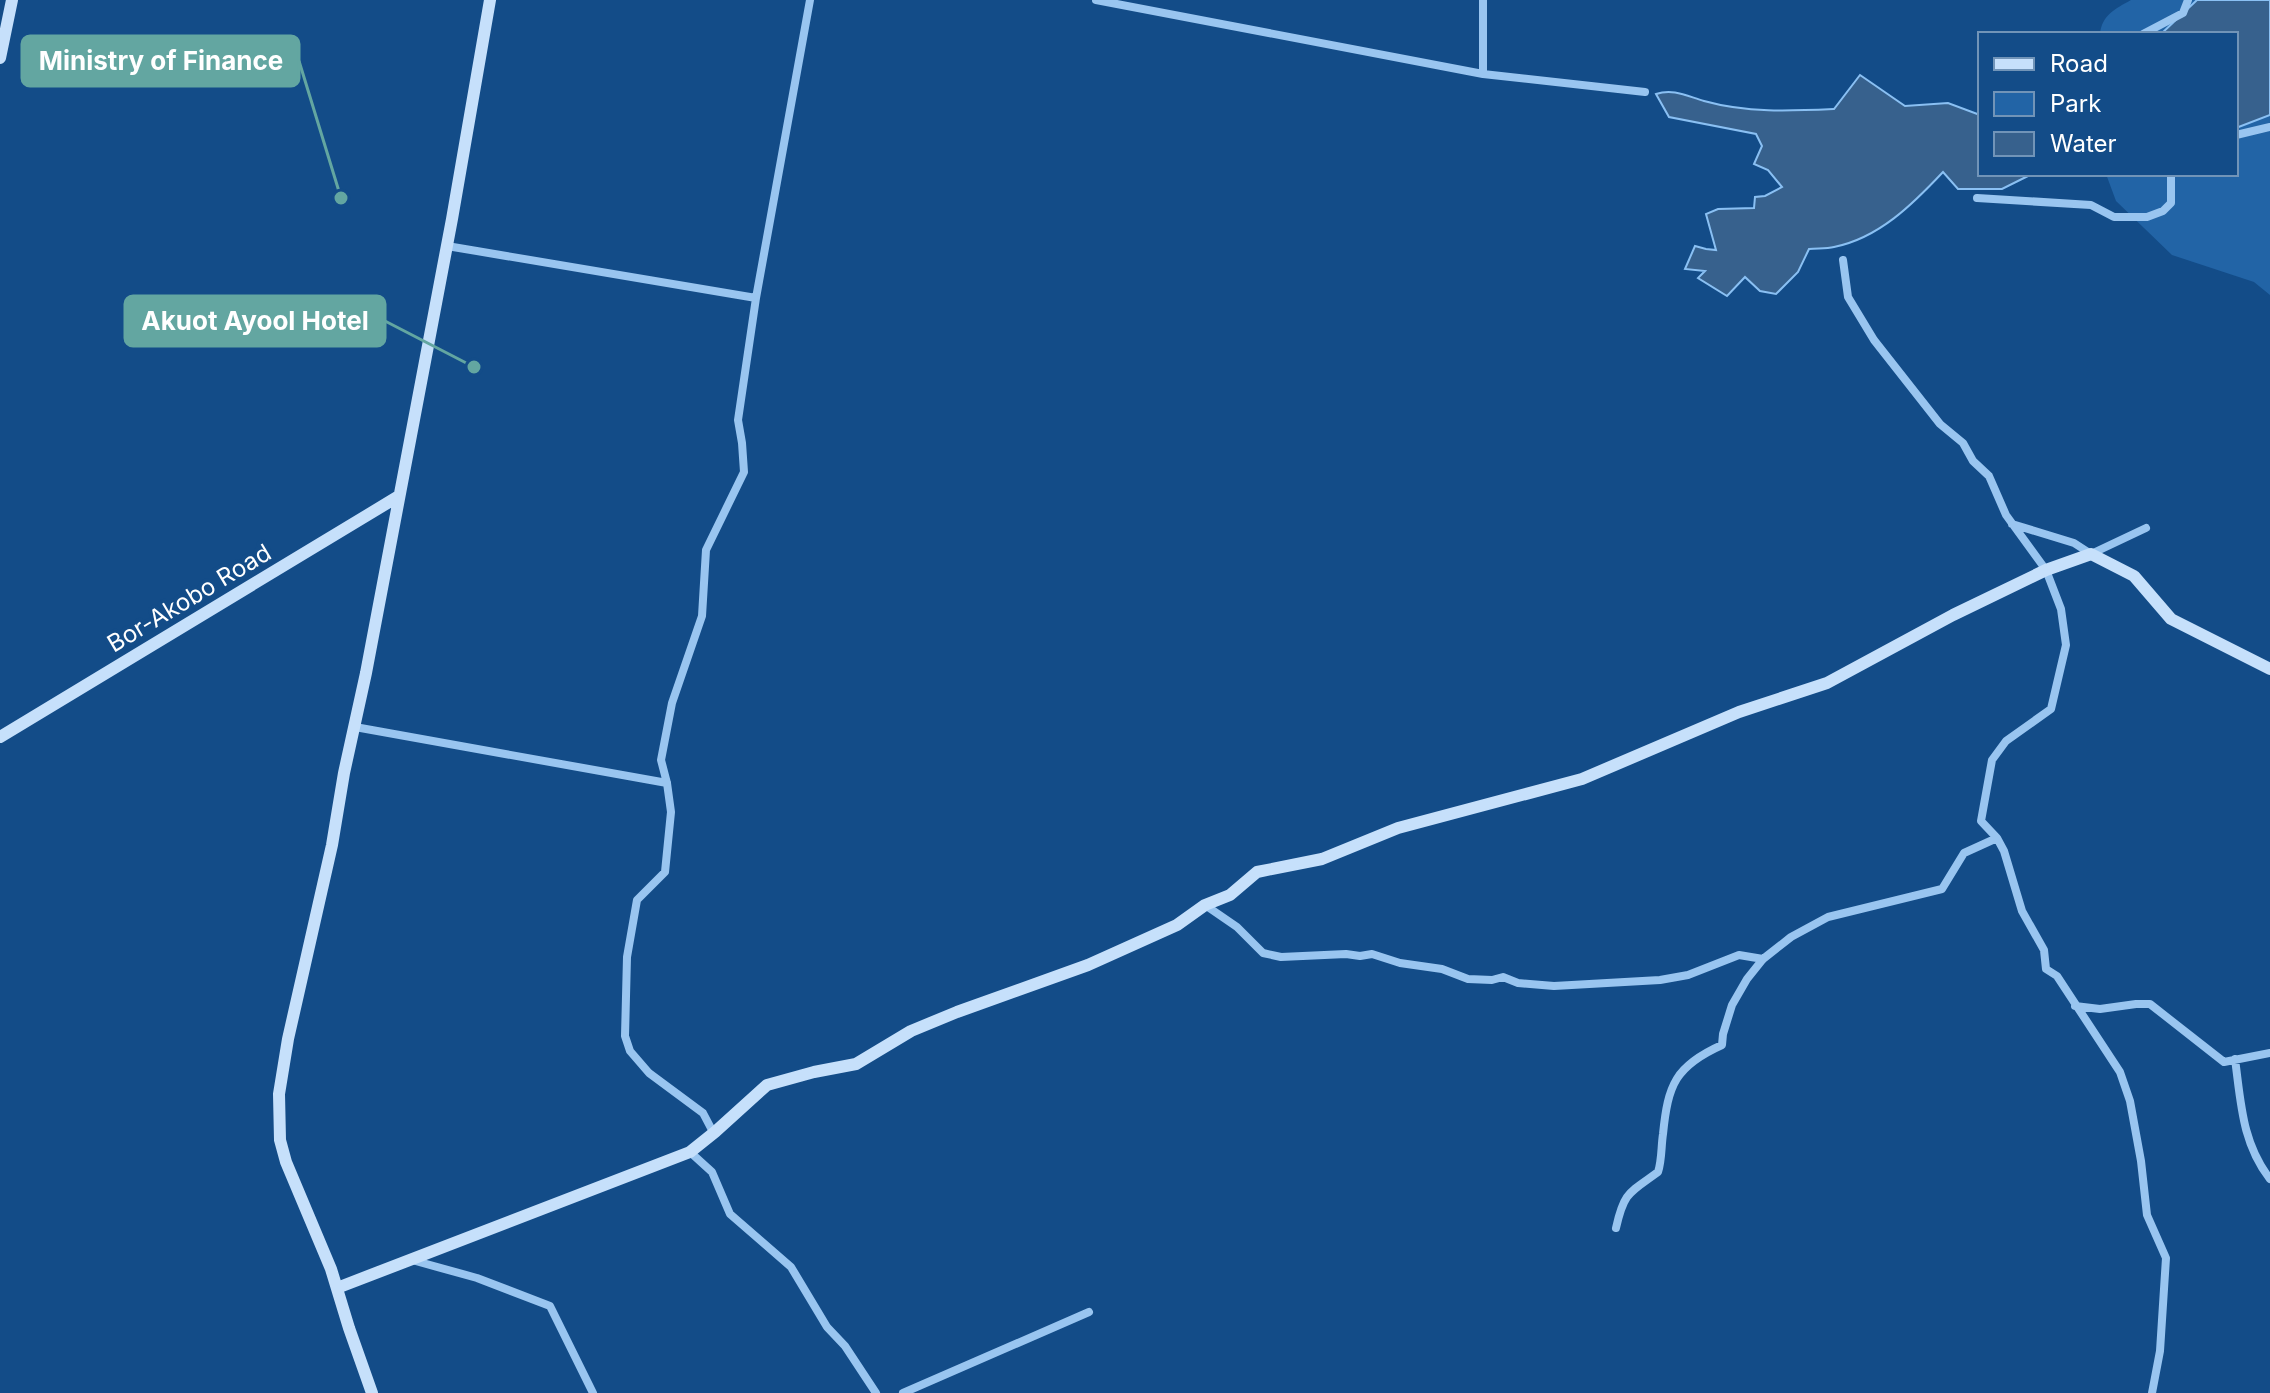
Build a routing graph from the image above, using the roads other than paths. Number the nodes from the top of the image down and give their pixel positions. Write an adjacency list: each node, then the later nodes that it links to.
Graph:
1 (12, 0): 10 (street)
2 (490, 0): 17 (street)
3 (810, 0): 19 (street)
4 (1096, 0): 8 (street)
5 (1151, 0): 8 (street)
6 (1483, 0): 11 (street)
7 (2188, 0): 9 (street)
8 (1150, 10): 11 (street)
9 (2147, 32)
10 (0, 58)
11 (1483, 74): 12 (street)
12 (1645, 92)
13 (2270, 127): 14 (street)
14 (2238, 135)
15 (2171, 176): 16 (street)
16 (1977, 198)
17 (447, 246): 19 (street); 20 (street)
18 (1843, 260): 21 (street)
19 (756, 298): 28 (street)
20 (399, 496): 26 (street); 27 (street, Bor-Akobo Road)
21 (2012, 524): 23 (street); 24 (street)
22 (2146, 528): 23 (street)
23 (2091, 554): 24 (street); 25 (street)
24 (2046, 570): 29 (street); 30 (street)
25 (2270, 669)
26 (355, 727): 28 (street); 40 (street)
27 (0, 737)
28 (667, 783): 35 (street)
29 (1997, 838): 31 (street); 32 (street)
30 (1205, 905): 31 (street); 35 (street)
31 (1763, 959): 38 (street)
32 (2075, 1006): 34 (street); 46 (street)
33 (2270, 1053): 34 (street)
34 (2235, 1059): 37 (street)
35 (713, 1132): 36 (street)
36 (690, 1152): 39 (street); 44 (street)
37 (2270, 1179)
38 (1616, 1228)
39 (411, 1259): 40 (street); 43 (street)
40 (337, 1288): 42 (street)
41 (1089, 1312): 45 (street)
42 (372, 1393)
43 (593, 1393)
44 (876, 1393)
45 (903, 1393)
46 (2152, 1393)

